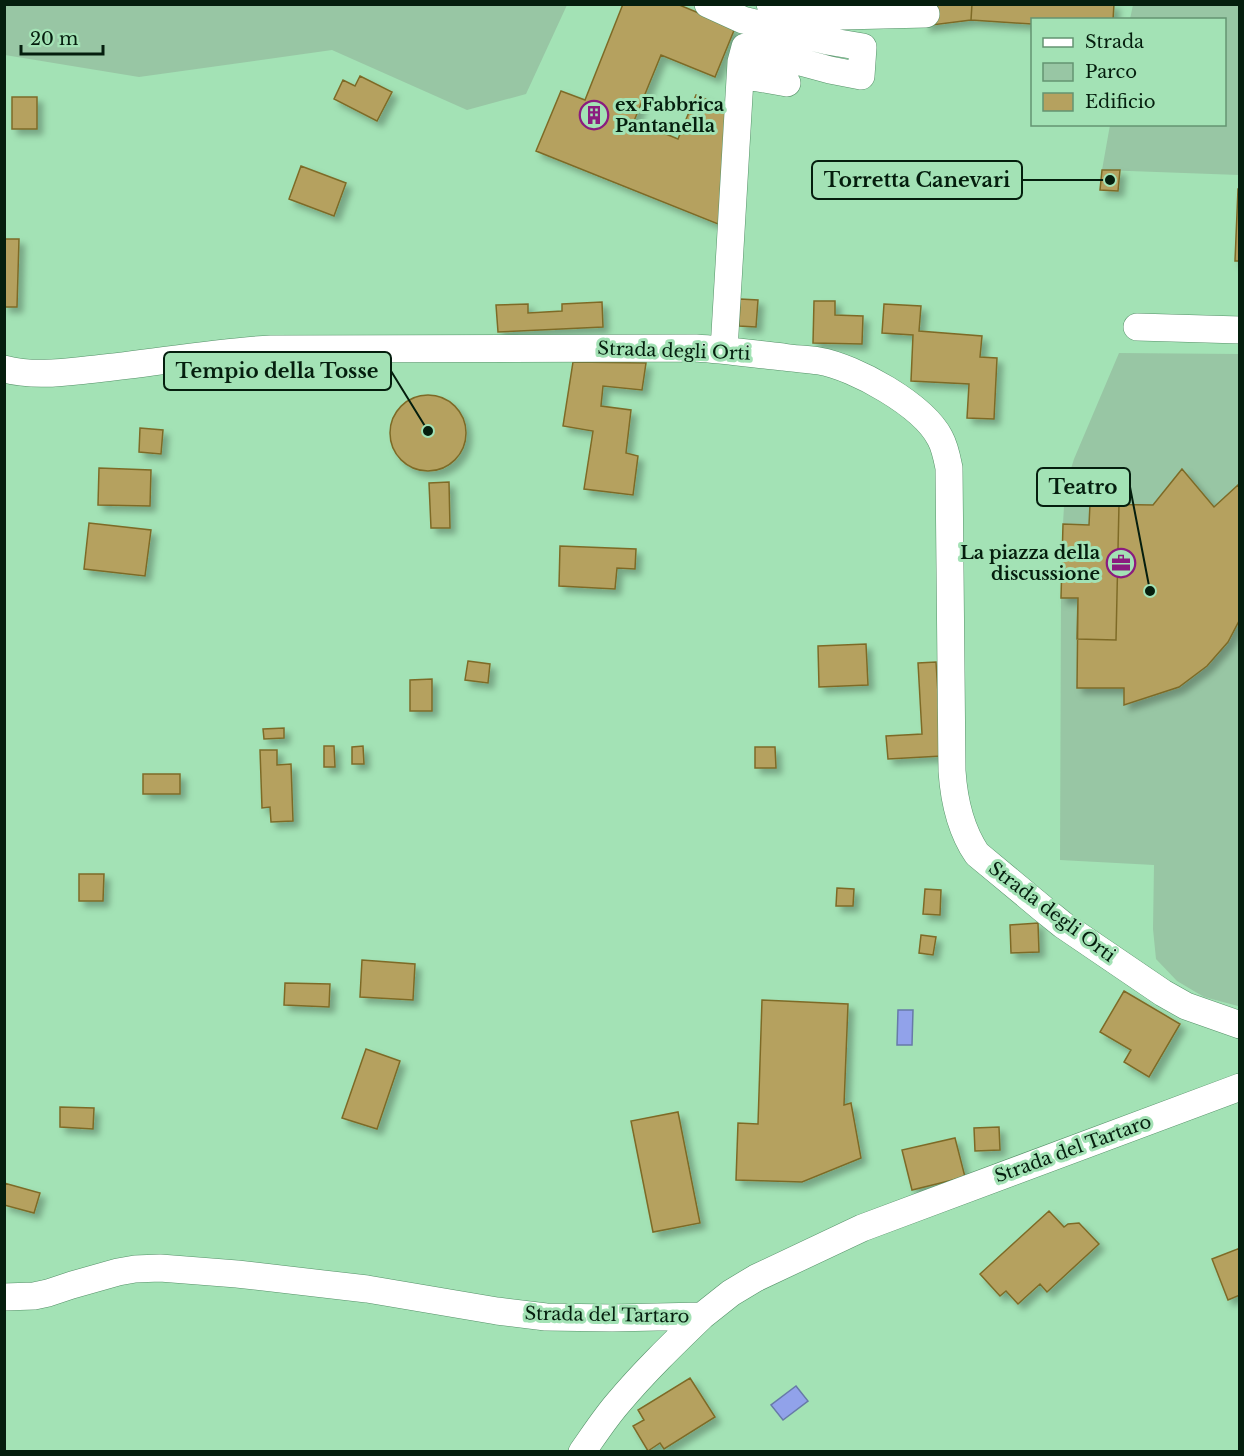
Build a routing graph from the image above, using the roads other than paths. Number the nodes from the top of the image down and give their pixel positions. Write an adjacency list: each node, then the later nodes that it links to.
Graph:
1 (708, 4): 4 (street)
2 (770, 4): 3 (street)
3 (926, 14)
4 (741, 75): 5 (street); 8 (street)
5 (787, 83)
6 (1137, 327): 7 (street)
7 (1239, 330)
8 (724, 350): 9 (street, Strada degli Orti); 10 (street, Strada degli Orti)
9 (4, 369)
10 (1239, 1025)
11 (1239, 1087): 13 (street, Strada del Tartaro)
12 (4, 1297): 13 (street, Strada del Tartaro)
13 (702, 1316): 14 (street)
14 (582, 1452)

